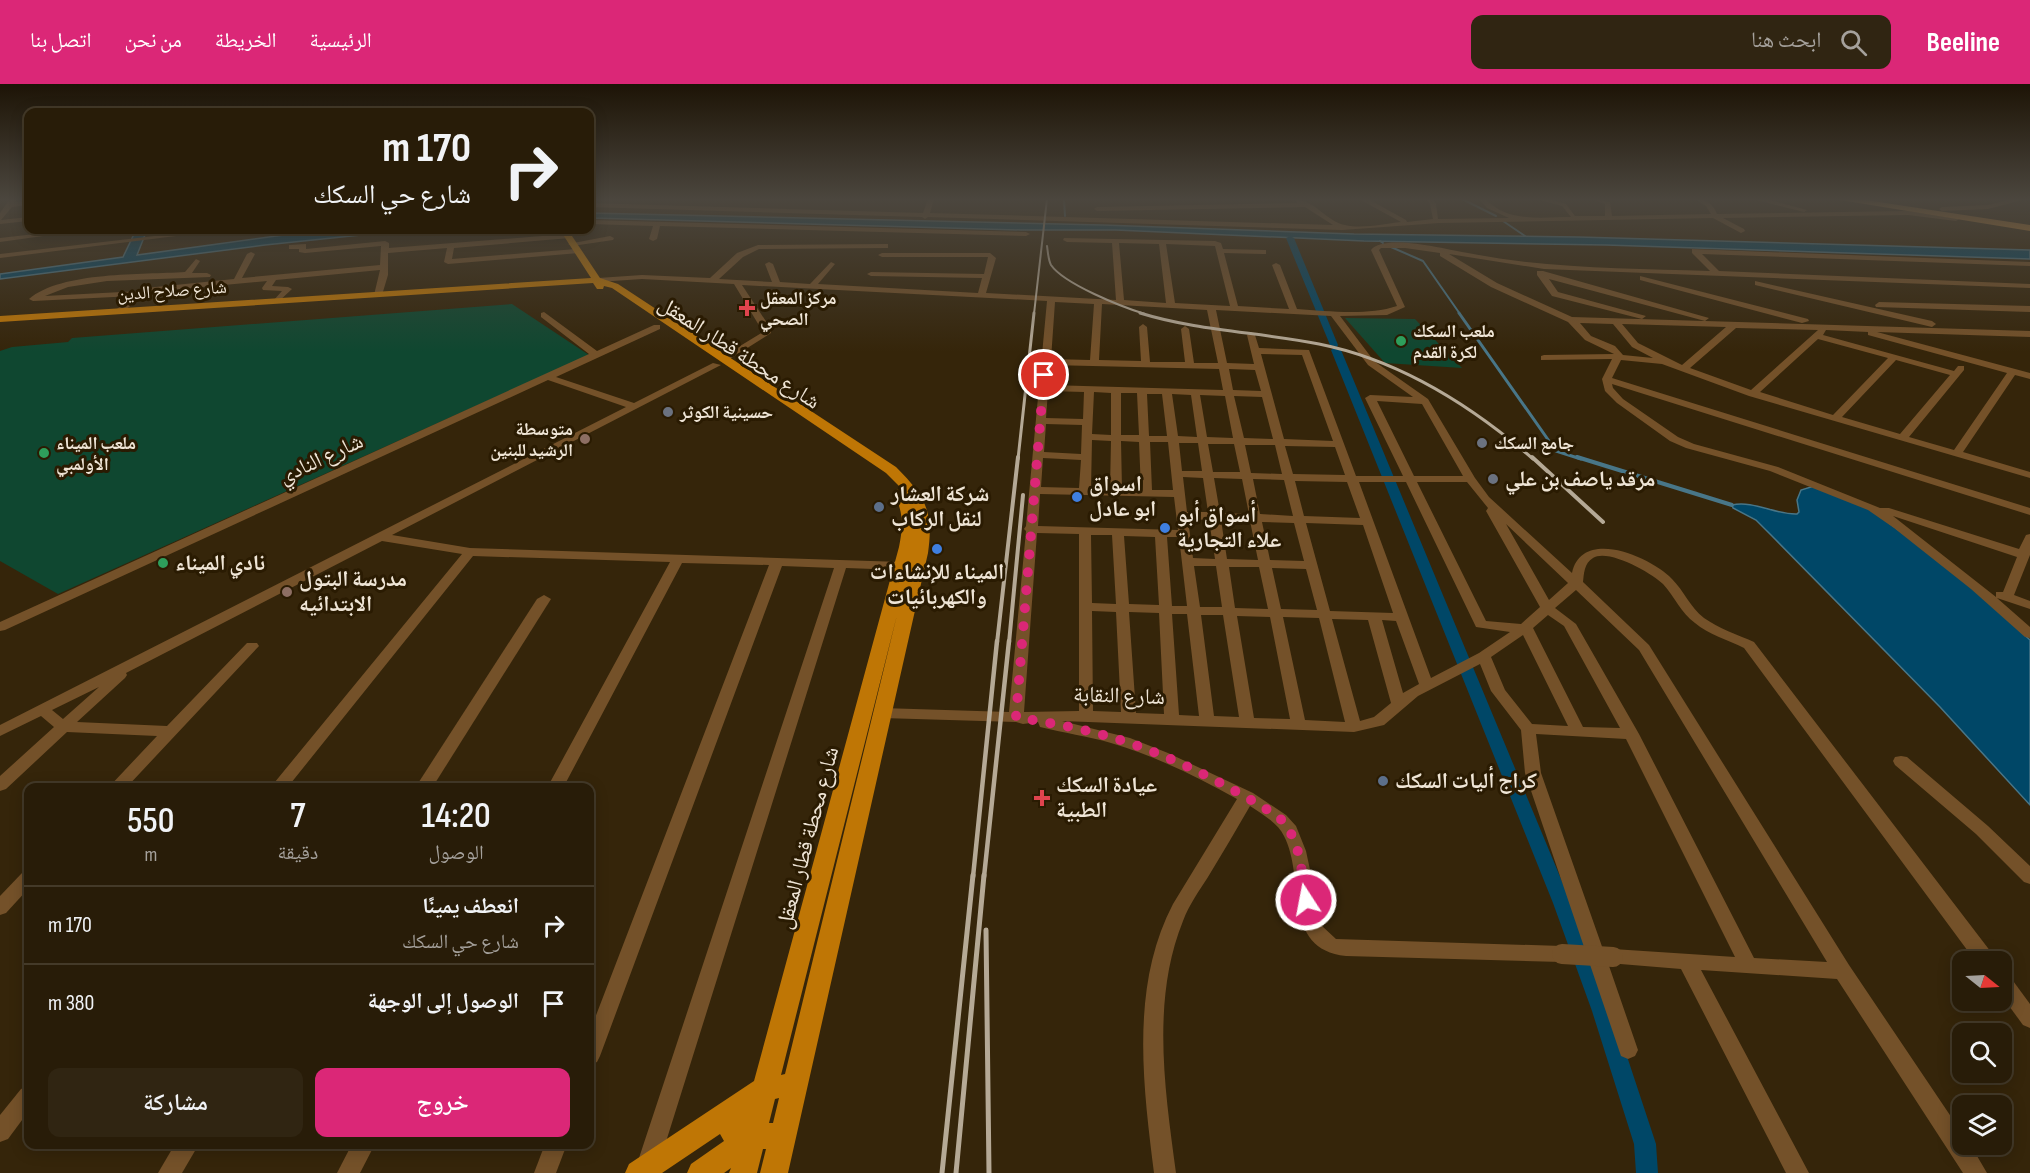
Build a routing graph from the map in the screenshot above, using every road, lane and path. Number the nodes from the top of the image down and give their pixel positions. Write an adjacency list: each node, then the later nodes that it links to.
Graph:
1 (57, 250): 23 (street)
2 (303, 250): 25 (street)
3 (367, 250): 25 (street)
4 (398, 250): 17 (street)
5 (450, 250): 24 (street)
6 (528, 250): 24 (street)
7 (545, 250): 24 (street)
8 (576, 250): 27 (main road)
9 (752, 250): 44 (street)
10 (876, 250): 11 (street)
11 (884, 250): 22 (street); 36 (street)
12 (952, 250): 22 (street)
13 (1116, 250): 60 (street)
14 (1163, 250): 61 (street)
15 (1375, 250): 68 (street)
16 (1427, 250): 20 (street)
17 (385, 251): 32 (street)
18 (1220, 251): 19 (street); 64 (street)
19 (1263, 252)
20 (1439, 252): 33 (street); 71 (street)
21 (251, 254): 45 (street)
22 (951, 254): 39 (street)
23 (0, 256)
24 (529, 256)
25 (340, 260): 32 (street); 42 (street)
26 (196, 261): 35 (street)
27 (584, 263): 43 (main road); 47 (main road)
28 (769, 264): 49 (street)
29 (831, 264): 51 (street)
30 (2030, 264): 38 (street)
31 (1276, 265): 67 (street)
32 (384, 267): 54 (street)
33 (1538, 271): 34 (street); 73 (street); 74 (street)
34 (1618, 271): 38 (street); 77 (street)
35 (187, 274): 37 (street); 41 (street)
36 (871, 274): 39 (street); 52 (street)
37 (207, 275)
38 (1718, 275): 40 (street)
39 (987, 276): 56 (street)
40 (1730, 276): 50 (street); 62 (street)
41 (158, 277): 53 (street); 53 (street)
42 (273, 279): 45 (street); 58 (street)
43 (598, 280): 44 (street); 47 (main road, شارع صلاح الدين); 55 (main road, شارع محطة قطار المعقل); 90 (main road, شارع محطة قطار المعقل)
44 (712, 281): 46 (street)
45 (236, 282): 53 (street)
46 (737, 283): 49 (street); 90 (street)
47 (538, 284): 48 (main road, شارع صلاح الدين)
48 (520, 285): 54 (main road, شارع صلاح الدين); 55 (main road)
49 (777, 285): 51 (street)
50 (2030, 286)
51 (811, 287): 52 (street)
52 (862, 289): 56 (street)
53 (144, 291): 66 (street)
54 (378, 295): 58 (main road, شارع صلاح الدين)
55 (611, 296): 75 (main road, شارع محطة قطار المعقل)
56 (981, 296): 57 (street)
57 (1051, 299): 59 (street); 91 (street)
58 (277, 301): 66 (main road, شارع صلاح الدين)
59 (1098, 302): 60 (street); 92 (street)
60 (1120, 303): 61 (street)
61 (1172, 305): 63 (street)
62 (1852, 305): 65 (street); 80 (street)
63 (1211, 308): 64 (street); 96 (street)
64 (1235, 309): 67 (street)
65 (2030, 309)
66 (120, 311): 70 (main road, شارع صلاح الدين)
67 (1294, 312): 68 (street)
68 (1329, 314): 113 (street)
69 (544, 315): 85 (street)
70 (0, 319)
71 (1571, 320): 72 (street); 86 (street)
72 (1615, 321): 73 (street); 94 (street)
73 (1667, 322): 74 (street)
74 (1731, 324): 77 (street); 98 (street)
75 (657, 327): 85 (street, شارع النادي); 90 (main road, شارع محطة قطار المعقل)
76 (1143, 327): 93 (street)
77 (1827, 327): 78 (street); 83 (street)
78 (1849, 327): 80 (street); 89 (street)
79 (1185, 329): 95 (street)
80 (1961, 331): 81 (street)
81 (2030, 334)
82 (1251, 335): 84 (street)
83 (1816, 336): 87 (street); 112 (street)
84 (1255, 351): 97 (street); 126 (street)
85 (597, 355): 102 (street, شارع النادي)
86 (1618, 356): 88 (street); 94 (street); 103 (street)
87 (1894, 357): 100 (street); 115 (street)
88 (1544, 358)
89 (1968, 359): 99 (street); 100 (street)
90 (721, 362): 114 (street); 167 (main road, شارع محطة قطار المعقل); 192 (main road, شارع محطة قطار المعقل)
91 (1045, 362): 92 (street); 104 (street)
92 (1094, 363): 93 (street)
93 (1146, 364): 95 (street)
94 (1670, 364): 98 (street)
95 (1190, 366): 96 (street)
96 (1223, 366): 97 (street); 110 (street)
97 (1259, 367): 111 (street)
98 (1683, 369): 112 (street)
99 (2013, 371): 101 (street); 127 (street)
100 (1956, 374): 121 (street)
101 (2030, 376)
102 (548, 377): 114 (street); 183 (street, شارع النادي)
103 (1607, 379): 144 (street); 145 (street)
104 (1043, 388): 105 (street); 116 (street)
105 (1089, 389): 106 (street); 117 (street)
106 (1116, 390): 107 (street); 119 (street)
107 (1142, 391): 108 (street); 120 (street)
108 (1167, 391): 109 (street); 122 (street)
109 (1195, 392): 110 (street); 123 (street)
110 (1229, 393): 111 (street); 124 (street)
111 (1266, 394): 125 (street)
112 (1752, 394): 115 (street)
113 (1425, 401): 136 (street); 137 (street)
114 (635, 407): 156 (street)
115 (1835, 418): 121 (street)
116 (1040, 421): 117 (street); 128 (street)
117 (1088, 422): 118 (street)
118 (1087, 437): 119 (street); 129 (street)
119 (1116, 438): 120 (street); 140 (street)
120 (1144, 438): 122 (street); 141 (street)
121 (1902, 438): 127 (street)
122 (1173, 439): 123 (street); 130 (street)
123 (1203, 440): 124 (street); 131 (street)
124 (1239, 441): 125 (street); 133 (street)
125 (1279, 442): 126 (street); 134 (street)
126 (1340, 444): 135 (street)
127 (1957, 453): 132 (street)
128 (1037, 455): 129 (street); 138 (street)
129 (1085, 457): 139 (street)
130 (1177, 474): 131 (street); 142 (street)
131 (1208, 475): 133 (street); 147 (street)
132 (2030, 475)
133 (1246, 476): 134 (street); 148 (street)
134 (1288, 477): 135 (street); 149 (street)
135 (1357, 479): 136 (street); 150 (street)
136 (1406, 479): 137 (street); 184 (street)
137 (1470, 479): 143 (street)
138 (1034, 490): 139 (street); 151 (street)
139 (1085, 491): 140 (street)
140 (1116, 492): 141 (street)
141 (1147, 493): 142 (street)
142 (1179, 494): 146 (street)
143 (1485, 499): 168 (street); 175 (street)
144 (1857, 501): 159 (street); 169 (street)
145 (2030, 512)
146 (1182, 515): 147 (street); 155 (street)
147 (1215, 516): 148 (street); 163 (street)
148 (1255, 518): 149 (street); 165 (street)
149 (1299, 520): 150 (street); 166 (street)
150 (1367, 522): 182 (street)
151 (1030, 529): 152 (street); 194 (street)
152 (1085, 531): 153 (street); 173 (street)
153 (1118, 532): 154 (street); 174 (street)
154 (1161, 533): 155 (street); 176 (street)
155 (1184, 534): 162 (street)
156 (381, 537): 158 (street); 188 (street)
157 (2030, 538): 159 (street)
158 (470, 552): 160 (street); 209 (street)
159 (2024, 555): 170 (street)
160 (678, 559): 161 (street); 211 (street)
161 (777, 562): 164 (street); 224 (street)
162 (1188, 562): 163 (street); 177 (street)
163 (1222, 562): 165 (street); 178 (street)
164 (841, 564): 167 (street); 236 (street)
165 (1265, 564): 166 (street); 179 (street)
166 (1311, 565): 180 (street)
167 (902, 566): 227 (main road, شارع محطة قطار المعقل)
168 (1576, 583): 175 (street, شارع النقابة); 218 (street); 221 (street)
169 (1976, 586): 170 (street); 185 (street)
170 (2007, 597): 172 (street)
171 (543, 599): 210 (street)
172 (2030, 605)
173 (1085, 607): 174 (street); 193 (street)
174 (1123, 608): 176 (street); 195 (street)
175 (1548, 609): 184 (street, شارع النقابة); 206 (street)
176 (1166, 610): 177 (street); 196 (street)
177 (1194, 610): 178 (street); 197 (street)
178 (1230, 612): 179 (street); 198 (street)
179 (1275, 613): 180 (street); 199 (street)
180 (1324, 615): 181 (street); 201 (street)
181 (1374, 616): 182 (street); 190 (street)
182 (1401, 617): 189 (street)
183 (0, 627)
184 (1524, 628): 187 (street, شارع النقابة); 205 (street)
185 (2030, 634)
186 (252, 646): 204 (street)
187 (1480, 658): 189 (street, شارع النقابة); 202 (street)
188 (133, 663): 191 (street); 200 (street)
189 (1426, 685): 190 (street, شارع النقابة)
190 (1399, 704): 201 (street, شارع النقابة)
191 (42, 710): 200 (street); 203 (street)
192 (882, 713): 194 (street, شارع النقابة); 226 (main road, شارع محطة قطار المعقل)
193 (1086, 716): 194 (street, شارع النقابة); 195 (street, شارع النقابة)
194 (1016, 717): 213 (street)
195 (1129, 718): 196 (street, شارع النقابة)
196 (1172, 720): 197 (street, شارع النقابة)
197 (1207, 721): 198 (street, شارع النقابة)
198 (1247, 723): 199 (street, شارع النقابة)
199 (1299, 725): 201 (street, شارع النقابة)
200 (64, 727): 204 (street); 212 (street)
201 (1354, 727)
202 (1528, 729): 205 (street); 225 (street)
203 (0, 731)
204 (170, 731): 208 (street)
205 (1578, 731): 206 (street)
206 (1631, 734): 220 (street)
207 (1901, 761): 214 (street)
208 (121, 783)
209 (282, 783)
210 (426, 783)
211 (558, 783)
212 (0, 785)
213 (1247, 798): 219 (street, bridge); 243 (street)
214 (2030, 877)
215 (24, 883): 216 (street)
216 (14, 894): 217 (street)
217 (0, 908)
218 (1979, 951)
219 (1686, 961): 220 (street); 244 (street)
220 (1748, 964): 221 (street)
221 (1842, 971): 245 (street)
222 (2012, 995): 223 (street)
223 (2030, 1019)
224 (594, 1045)
225 (1628, 1050)
226 (795, 1085): 227 (main road); 231 (main road, شارع محطة قطار المعقل)
227 (766, 1088): 229 (main road); 232 (main road, شارع محطة قطار المعقل)
228 (24, 1101): 230 (street)
229 (724, 1116): 232 (main road); 236 (main road)
230 (0, 1132)
231 (783, 1135): 232 (main road); 242 (main road, شارع محطة قطار المعقل)
232 (746, 1141): 240 (main road); 241 (main road, شارع محطة قطار المعقل)
233 (185, 1149): 237 (street)
234 (361, 1149): 238 (street)
235 (554, 1149): 239 (street)
236 (643, 1171)
237 (169, 1173)
238 (348, 1173)
239 (545, 1173)
240 (700, 1173)
241 (743, 1173)
242 (774, 1173)
243 (1165, 1173)
244 (1798, 1173)
245 (1976, 1173)

